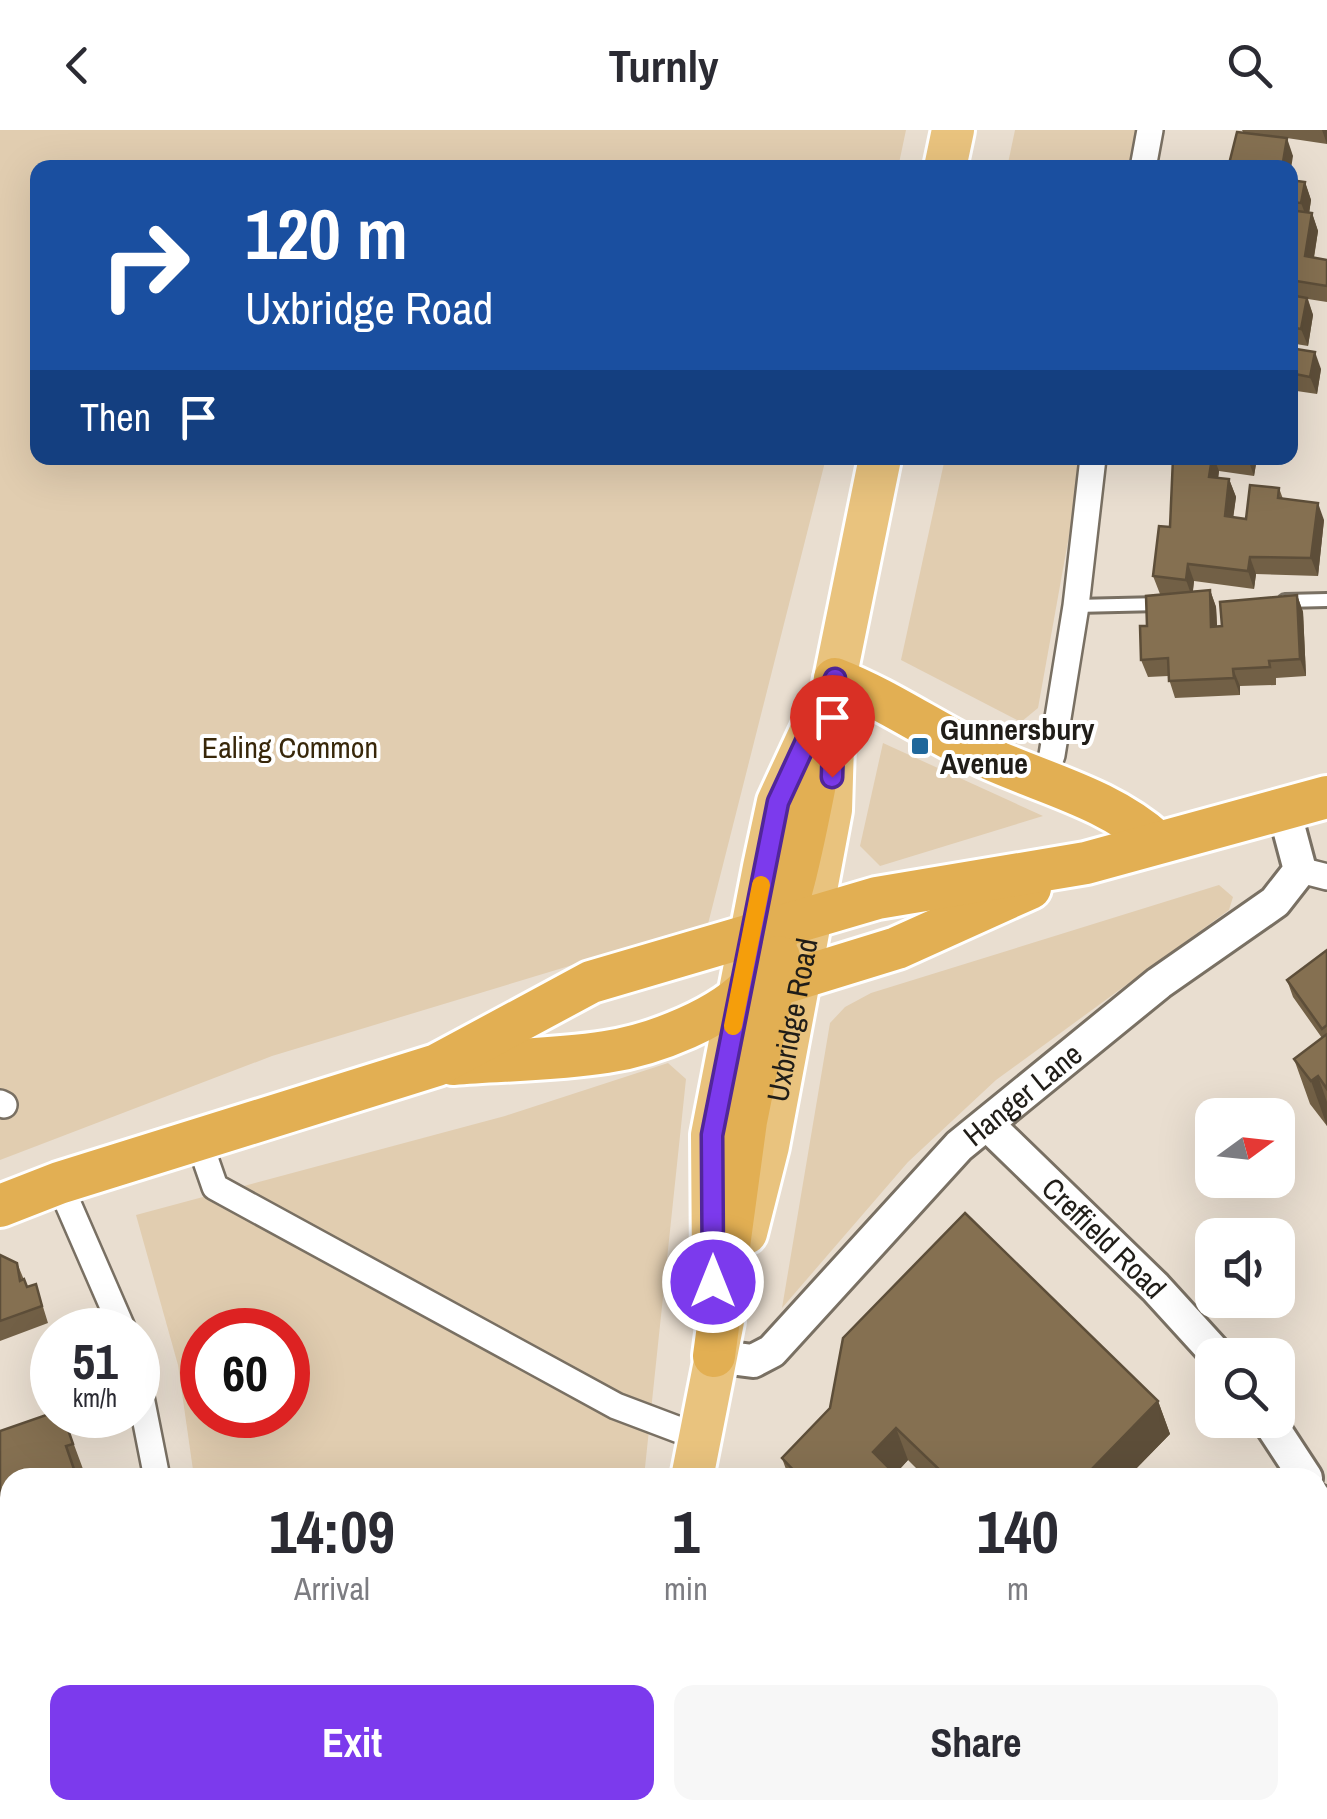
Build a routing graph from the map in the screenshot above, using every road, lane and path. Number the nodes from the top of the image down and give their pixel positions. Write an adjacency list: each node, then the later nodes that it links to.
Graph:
1 (954, 130): 3 (main road)
2 (1150, 130): 4 (street)
3 (947, 160)
4 (1144, 160)
5 (879, 465): 11 (main road, Uxbridge Road)
6 (1092, 465): 10 (street)
7 (1327, 600): 8 (lane)
8 (1269, 601)
9 (1172, 603): 10 (lane)
10 (1076, 606): 12 (street)
11 (835, 679): 12 (highway); 18 (main road, Uxbridge Road); 18 (main road, Uxbridge Road)
12 (1043, 780): 15 (highway)
13 (1327, 797): 14 (highway)
14 (1284, 810): 15 (highway); 17 (street, Hanger Lane)
15 (1157, 842): 16 (highway)
16 (1086, 863): 18 (highway); 19 (highway)
17 (1313, 873): 21 (street, Hanger Lane)
18 (782, 925): 19 (main road, Uxbridge Road); 19 (main road, Uxbridge Road); 20 (highway)
19 (770, 988): 20 (highway); 27 (main road, Uxbridge Road); 27 (main road, Uxbridge Road)
20 (437, 1065): 22 (highway)
21 (988, 1125): 26 (street, Creffield Road); 27 (street, Hanger Lane)
22 (199, 1141): 23 (highway); 30 (street)
23 (59, 1183): 24 (highway); 25 (street)
24 (0, 1206)
25 (113, 1308)
26 (1202, 1338)
27 (714, 1356): 30 (main road, Uxbridge Road)
28 (148, 1438): 31 (street)
29 (1280, 1438): 32 (street)
30 (695, 1457)
31 (154, 1468)
32 (1299, 1468)

